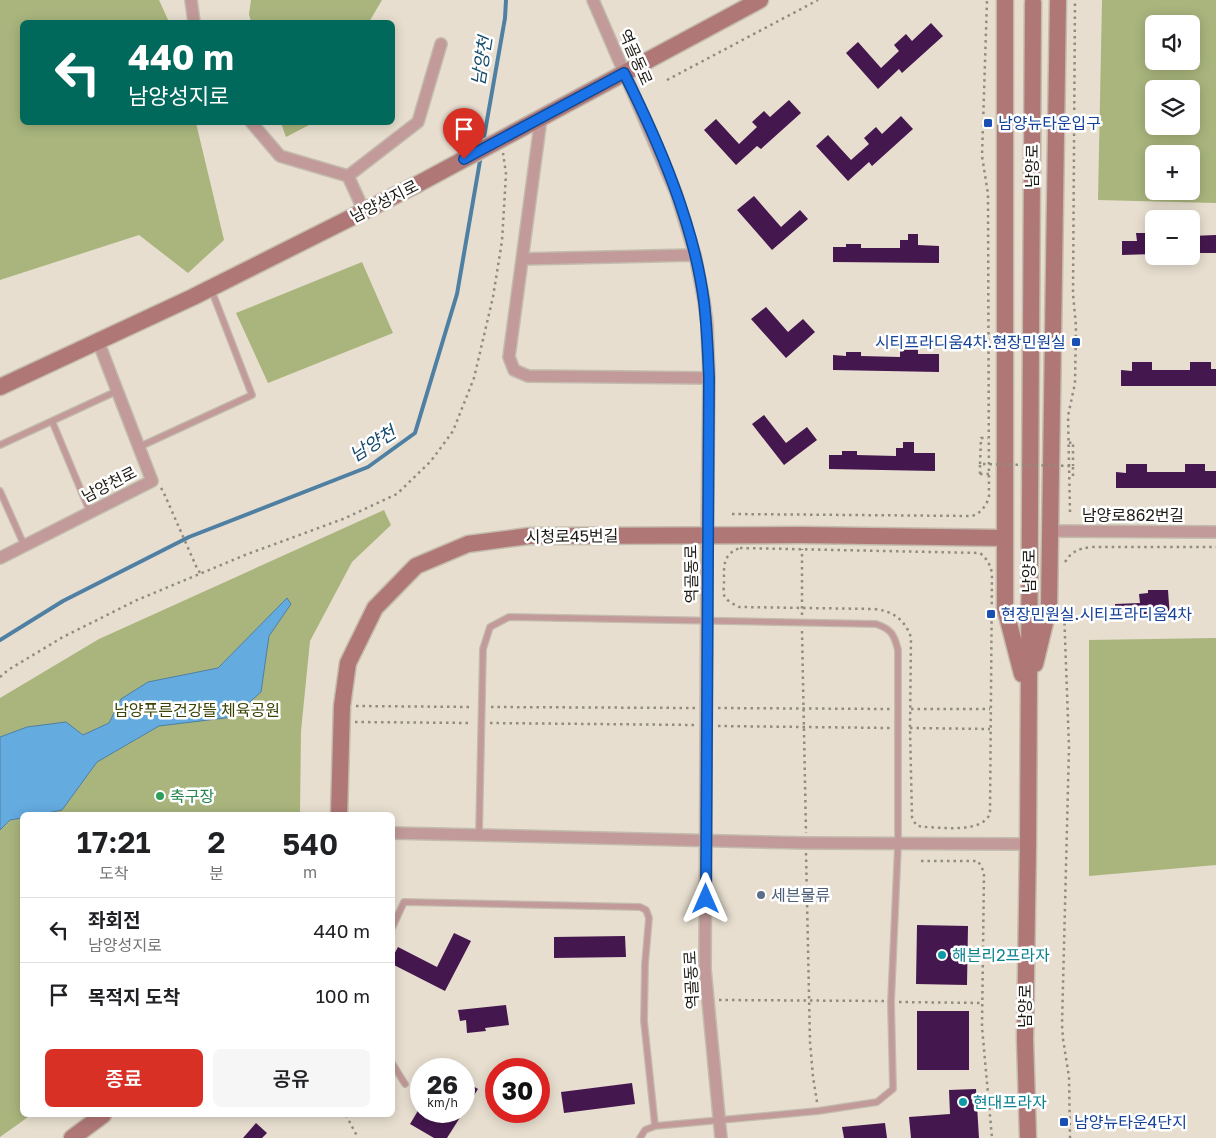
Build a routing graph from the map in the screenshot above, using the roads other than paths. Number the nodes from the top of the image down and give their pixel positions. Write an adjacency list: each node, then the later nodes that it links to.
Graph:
1 (191, 0): 7 (street)
2 (594, 0): 9 (street, 역골동로)
3 (760, 0): 9 (main road, 남양성지로)
4 (1005, 0): 29 (main road)
5 (1058, 0): 26 (main road)
6 (1033, 3): 33 (main road, 남양로)
7 (194, 20)
8 (441, 44): 12 (street)
9 (624, 73): 10 (main road, 남양성지로); 14 (street, 역골동로)
10 (541, 118): 13 (main road, 남양성지로); 15 (street)
11 (254, 125): 12 (street)
12 (348, 176): 13 (street)
13 (364, 211): 16 (main road, 남양성지로)
14 (695, 255): 15 (street); 18 (street, 역골동로)
15 (522, 259): 18 (street)
16 (211, 288): 17 (main road, 남양성지로); 23 (lane)
17 (98, 341): 19 (main road, 남양성지로); 20 (street, 남양천로)
18 (709, 378): 28 (street, 역골동로)
19 (0, 387)
20 (117, 391): 21 (lane); 23 (street, 남양천로)
21 (52, 421): 22 (lane); 25 (lane)
22 (0, 445)
23 (139, 447): 25 (street, 남양천로)
24 (0, 491): 30 (lane)
25 (90, 512): 30 (street, 남양천로)
26 (1050, 531): 27 (street, 남양로862번길); 33 (main road)
27 (1216, 532)
28 (707, 535): 29 (main road, 시청로45번길); 32 (street, 역골동로); 34 (main road, 시청로45번길)
29 (1005, 538): 33 (main road)
30 (24, 545): 31 (street, 남양천로)
31 (0, 558)
32 (708, 621): 36 (lane); 37 (street, 역골동로); 39 (lane)
33 (1028, 696): 38 (main road, 남양로)
34 (339, 812)
35 (395, 833): 36 (street)
36 (479, 835): 37 (street)
37 (706, 841): 39 (street); 44 (street, 역골동로)
38 (1028, 844): 39 (street); 49 (main road, 남양로)
39 (898, 845): 44 (lane)
40 (395, 922): 45 (lane)
41 (395, 1068): 42 (lane)
42 (404, 1084)
43 (99, 1117): 46 (main road)
44 (719, 1120): 45 (lane); 48 (street, 역골동로)
45 (656, 1126): 47 (lane)
46 (72, 1138)
47 (640, 1138)
48 (721, 1138)
49 (1028, 1138)

